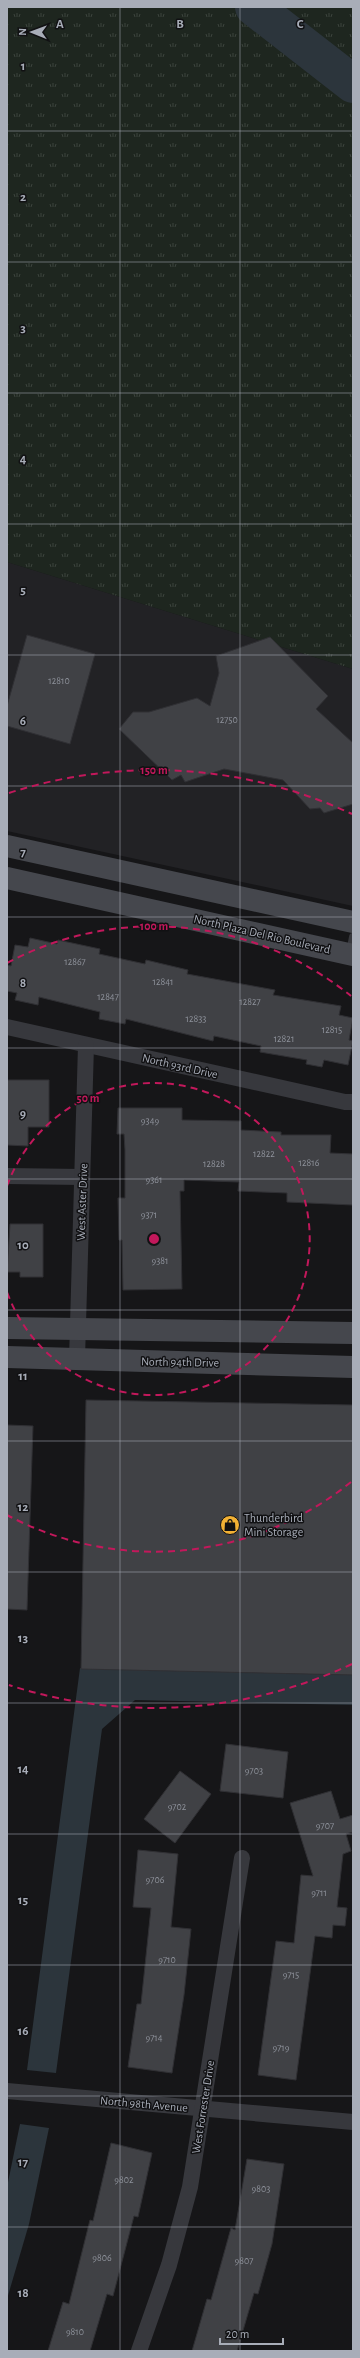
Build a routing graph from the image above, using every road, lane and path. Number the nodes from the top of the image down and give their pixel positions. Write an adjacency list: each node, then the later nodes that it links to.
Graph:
1 (7, 846): 3 (street)
2 (7, 878): 4 (street, North Plaza Del Rio Boulevard)
3 (353, 922)
4 (352, 949)
5 (7, 1027): 6 (street, North 93rd Drive)
6 (86, 1045): 7 (street, North 93rd Drive); 9 (street, West Aster Drive)
7 (353, 1102)
8 (7, 1176): 9 (street)
9 (82, 1178): 11 (street, West Aster Drive)
10 (7, 1328): 11 (street)
11 (78, 1330): 12 (street); 14 (street, West Aster Drive)
12 (353, 1333)
13 (7, 1357): 14 (street, North 94th Drive)
14 (77, 1359): 15 (street, North 94th Drive)
15 (353, 1367)
16 (242, 1858): 18 (street, West Forrester Drive)
17 (7, 2091): 18 (street, North 98th Avenue)
18 (204, 2110): 19 (street, North 98th Avenue); 20 (street, West Forrester Drive)
19 (353, 2122)
20 (138, 2351)

